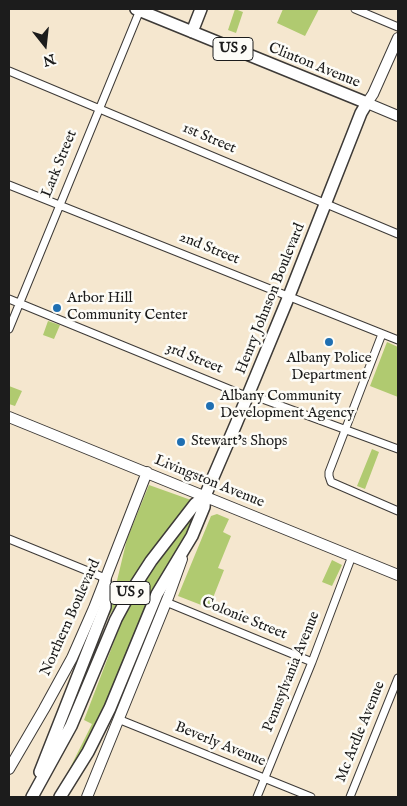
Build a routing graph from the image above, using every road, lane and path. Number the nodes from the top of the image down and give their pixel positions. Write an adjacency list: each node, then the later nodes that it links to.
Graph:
1 (201, 9): 5 (main road)
2 (355, 9): 4 (street)
3 (138, 10): 5 (main road, Clinton Avenue / US 9); 9 (street, Lark Street)
4 (398, 27)
5 (192, 32): 8 (main road, Clinton Avenue / US 9)
6 (398, 38): 8 (main road, Henry Johnson Boulevard)
7 (9, 71): 9 (street, 1st Street)
8 (367, 103): 10 (main road, Clinton Avenue); 12 (main road, Henry Johnson Boulevard / US 9)
9 (99, 108): 12 (street, 1st Street); 13 (street, Lark Street)
10 (398, 116)
11 (9, 185): 13 (street, 2nd Street)
12 (326, 203): 14 (street, 1st Street); 15 (main road, Henry Johnson Boulevard / US 9)
13 (60, 206): 15 (street, 2nd Street); 17 (street, Lark Street)
14 (398, 234)
15 (289, 296): 19 (street, 2nd Street); 21 (main road, Henry Johnson Boulevard / US 9)
16 (9, 299): 17 (street, 3rd Street)
17 (20, 304): 18 (street, Lark Street); 21 (street, 3rd Street)
18 (9, 329)
19 (382, 334): 20 (street, 2nd Street); 23 (street)
20 (398, 340)
21 (248, 395): 23 (street, 3rd Street); 26 (main road, Henry Johnson Boulevard / US 9)
22 (9, 417): 25 (main road, Livingston Avenue)
23 (346, 428): 24 (street, 3rd Street); 27 (street)
24 (398, 449)
25 (147, 472): 26 (main road, Livingston Avenue); 32 (main road, Northern Boulevard)
26 (205, 496): 29 (main road, Henry Johnson Boulevard / US 9); 30 (main road, Livingston Avenue); 40 (main road, US 9)
27 (398, 511)
28 (9, 539): 32 (street)
29 (186, 548): 33 (main road, Henry Johnson Boulevard); 41 (main road, US 9 / US 9)
30 (352, 556): 31 (main road, Livingston Avenue); 34 (street, Pennsylvania Avenue)
31 (398, 575)
32 (105, 578): 37 (main road, Northern Boulevard); 40 (main road)
33 (166, 602): 34 (street, Colonie Street); 36 (main road)
34 (312, 662): 38 (street, Pennsylvania Avenue)
35 (398, 678): 44 (street, Mc Ardle Avenue)
36 (118, 719): 38 (street, Beverly Avenue); 39 (main road)
37 (9, 769)
38 (265, 778): 42 (street, Pennsylvania Avenue); 43 (street, Beverly Avenue)
39 (88, 795)
40 (31, 797)
41 (60, 797)
42 (257, 797)
43 (311, 797)
44 (350, 797)

